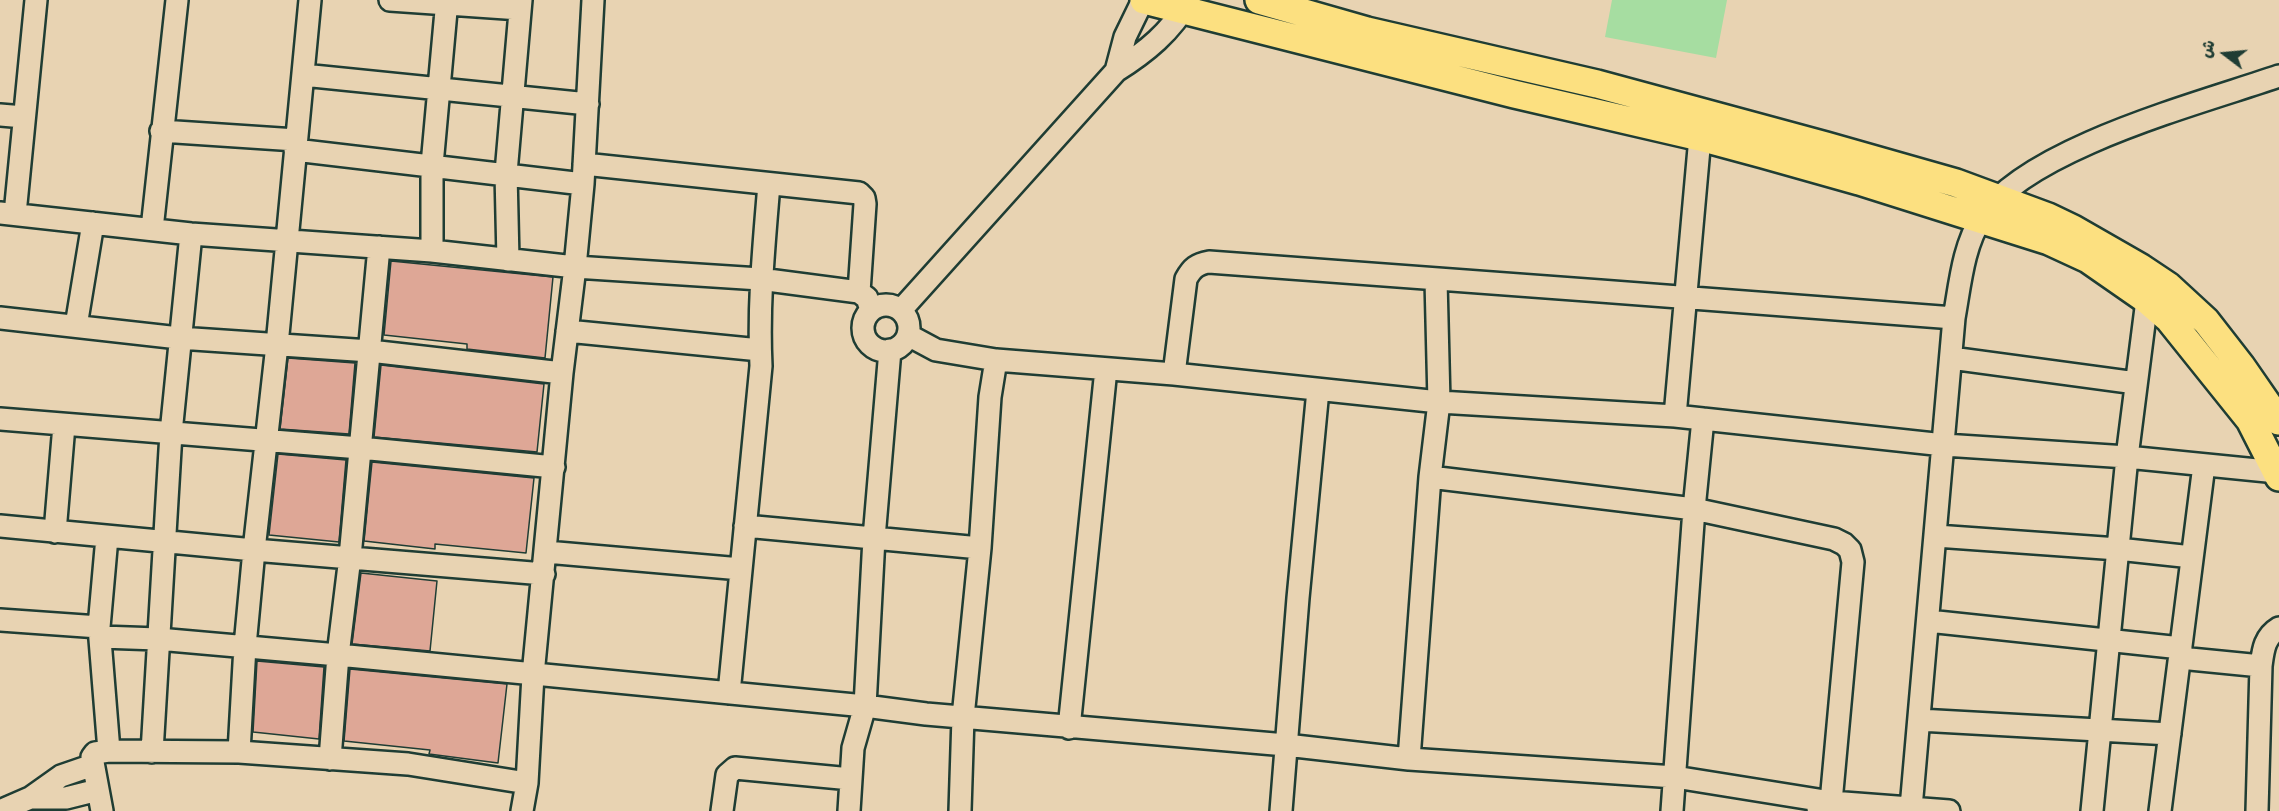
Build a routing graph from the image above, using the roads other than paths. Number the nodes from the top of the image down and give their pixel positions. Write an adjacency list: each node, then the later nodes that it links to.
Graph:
1 (36, 0): 18 (street)
2 (177, 0): 19 (street)
3 (310, 0): 12 (street)
4 (390, 0): 8 (street)
5 (593, 0): 16 (street)
6 (1144, 0): 10 (main road); 11 (street)
7 (1259, 0): 26 (main road)
8 (447, 2): 9 (street); 14 (street)
9 (521, 4): 15 (street)
10 (1186, 5): 11 (street); 20 (main road)
11 (1116, 71): 43 (street)
12 (303, 75): 14 (street); 21 (street)
13 (2279, 76): 26 (street)
14 (439, 88): 15 (street); 22 (street)
15 (513, 96): 16 (street); 23 (street)
16 (588, 104): 24 (street)
17 (0, 115): 18 (street)
18 (24, 117): 27 (street)
19 (161, 131): 21 (street); 30 (street)
20 (1700, 137): 28 (main road); 40 (street)
21 (296, 145): 22 (street); 32 (street)
22 (432, 165): 23 (street); 34 (street)
23 (506, 173): 24 (street); 35 (street)
24 (584, 174): 25 (street); 36 (street)
25 (769, 184): 37 (street); 39 (street)
26 (1998, 197): 28 (street); 65 (main road)
27 (8, 214): 29 (street)
28 (1982, 218): 41 (main road); 45 (street)
29 (93, 223): 30 (street); 46 (street)
30 (152, 230): 31 (street)
31 (191, 234): 32 (street); 49 (street)
32 (286, 241): 33 (street); 50 (street)
33 (379, 247): 34 (street); 53 (street)
34 (432, 251): 35 (street)
35 (508, 260): 36 (street)
36 (575, 267): 37 (street); 47 (street)
37 (760, 279): 39 (street); 51 (street)
38 (1436, 280): 40 (street); 58 (street); 61 (street)
39 (859, 292): 42 (street)
40 (1686, 296): 45 (street); 62 (street)
41 (2147, 300): 59 (street); 74 (main road)
42 (871, 310): 43 (street); 52 (street)
43 (901, 310): 48 (street)
44 (0, 318): 46 (street)
45 (1954, 318): 54 (street)
46 (76, 326): 49 (street)
47 (567, 331): 51 (street); 57 (street)
48 (908, 335): 52 (street); 55 (street)
49 (179, 338): 50 (street); 67 (street)
50 (277, 345): 53 (street); 68 (street)
51 (760, 350): 78 (street)
52 (890, 350): 82 (street)
53 (370, 351): 57 (street); 70 (street)
54 (1951, 358): 59 (street); 69 (street)
55 (996, 360): 56 (street); 84 (street)
56 (1106, 369): 58 (street); 107 (street)
57 (562, 373): 73 (street)
58 (1174, 374): 60 (street)
59 (2136, 383): 71 (street)
60 (1318, 390): 61 (street); 110 (street)
61 (1439, 402): 62 (street); 75 (street)
62 (1675, 416): 64 (street)
63 (0, 419): 66 (street)
64 (1703, 419): 69 (street); 76 (street)
65 (2279, 421)
66 (64, 424): 67 (street); 79 (street)
67 (171, 433): 68 (street); 83 (street)
68 (267, 441): 70 (street); 86 (street)
69 (1944, 445): 71 (street); 80 (street)
70 (360, 448): 73 (street); 88 (street)
71 (2127, 457): 72 (street); 85 (street)
72 (2204, 465): 74 (street); 89 (street)
73 (554, 467): 87 (street)
74 (2278, 475)
75 (1430, 477): 76 (street); 115 (street)
76 (1694, 509): 117 (street); 122 (street)
77 (0, 526): 79 (street)
78 (745, 526): 82 (street); 90 (street)
79 (55, 532): 81 (street)
80 (1936, 536): 85 (street); 93 (street)
81 (107, 537): 83 (street); 95 (street)
82 (874, 538): 84 (street); 104 (street)
83 (163, 541): 86 (street); 96 (street)
84 (980, 548): 105 (street)
85 (2118, 549): 89 (street); 97 (street)
86 (254, 550): 88 (street); 98 (street)
87 (546, 552): 90 (street); 91 (street)
88 (350, 557): 91 (street); 100 (street)
89 (2192, 557): 99 (street)
90 (741, 569): 103 (street)
91 (544, 574): 102 (street)
92 (0, 620): 95 (street)
93 (1928, 621): 97 (street); 106 (street)
94 (2279, 628): 101 (street)
95 (100, 632): 96 (street); 111 (street)
96 (158, 639): 98 (street); 112 (street)
97 (2109, 640): 99 (street); 108 (street)
98 (245, 646): 100 (street); 113 (street)
99 (2181, 653): 101 (street); 109 (street)
100 (338, 655): 102 (street); 114 (street)
101 (2261, 666): 134 (street)
102 (533, 675): 103 (street); 119 (street)
103 (729, 693): 104 (street)
104 (865, 706): 105 (street); 118 (street)
105 (963, 717): 107 (street); 128 (street)
106 (1919, 720): 108 (street); 123 (street)
107 (1070, 728): 110 (street)
108 (2100, 729): 109 (street); 132 (street)
109 (2170, 734): 133 (street)
110 (1286, 745): 115 (street); 129 (street)
111 (109, 751): 112 (street); 116 (street)
112 (152, 752): 113 (street)
113 (239, 752): 114 (street)
114 (330, 759): 119 (street)
115 (1409, 759): 117 (street)
116 (93, 765): 120 (street); 121 (street)
117 (1675, 777): 122 (street); 130 (street)
118 (851, 780): 126 (street); 127 (street)
119 (527, 783): 125 (street)
120 (30, 798): 121 (street); 124 (street)
121 (100, 801)
122 (1821, 806): 123 (street)
123 (1912, 809): 131 (street)
124 (0, 811)
125 (522, 811)
126 (722, 811)
127 (849, 811)
128 (960, 811)
129 (1281, 811)
130 (1672, 811)
131 (1949, 811)
132 (2092, 811)
133 (2160, 811)
134 (2257, 811)

